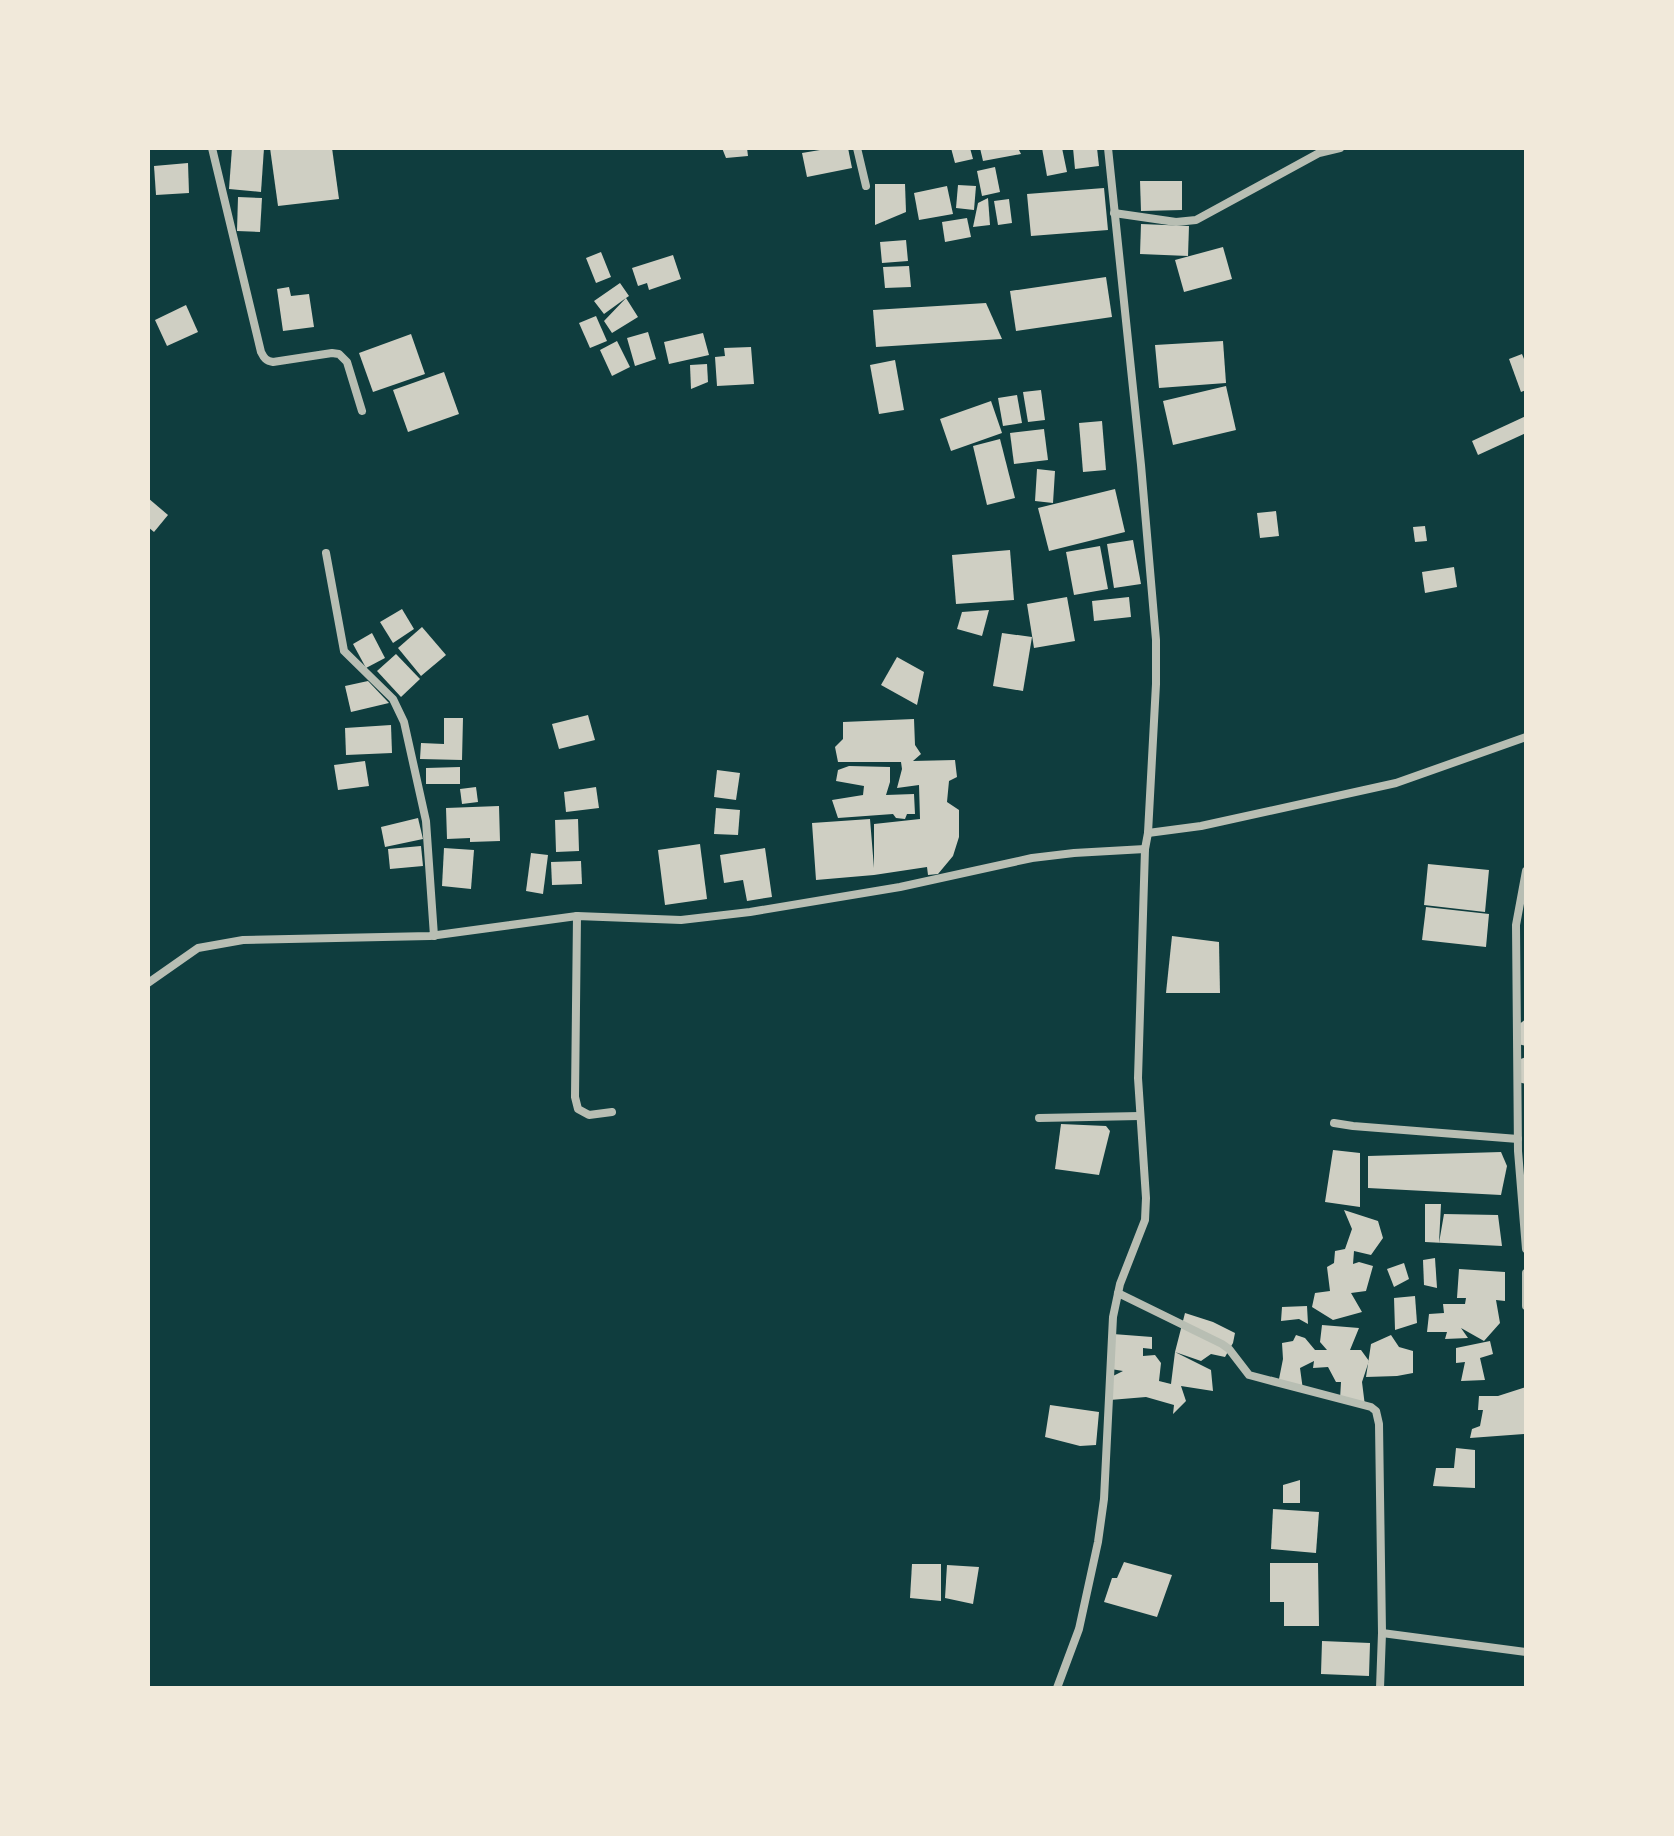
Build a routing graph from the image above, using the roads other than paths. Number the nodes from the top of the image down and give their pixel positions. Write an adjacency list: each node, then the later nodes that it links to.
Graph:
1 (212, 148): 7 (street)
2 (857, 148): 5 (street)
3 (1108, 148): 6 (street)
4 (1340, 148): 6 (street)
5 (866, 186)
6 (1114, 213): 10 (street)
7 (362, 411)
8 (326, 553): 14 (street)
9 (1526, 737): 10 (street)
10 (1148, 833): 11 (street)
11 (1145, 849): 13 (street); 17 (street)
12 (1526, 871): 20 (street)
13 (577, 916): 14 (street); 16 (street)
14 (434, 936): 15 (street)
15 (148, 983)
16 (612, 1112)
17 (1140, 1116): 18 (street); 23 (street)
18 (1039, 1118)
19 (1334, 1123): 20 (street)
20 (1518, 1139): 21 (street)
21 (1526, 1249)
22 (1526, 1273): 24 (street)
23 (1118, 1293): 25 (street); 27 (street)
24 (1526, 1306)
25 (1382, 1633): 26 (street); 28 (street)
26 (1526, 1652)
27 (1057, 1688)
28 (1380, 1688)

